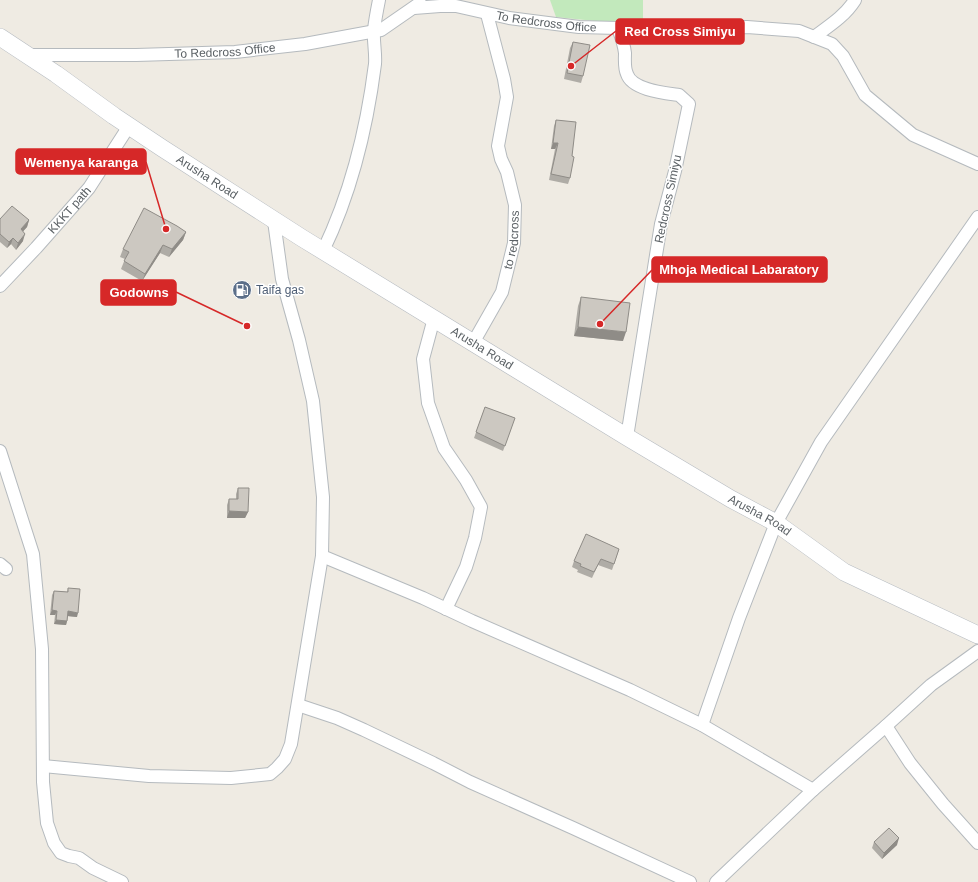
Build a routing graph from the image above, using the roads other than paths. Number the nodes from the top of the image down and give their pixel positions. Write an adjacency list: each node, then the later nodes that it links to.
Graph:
1 (379, 0): 7 (street)
2 (425, 0): 4 (street, To Redcross Office)
3 (855, 0): 9 (street)
4 (414, 8): 5 (street, To Redcross Office); 7 (street, To Redcross Office)
5 (487, 14): 6 (street, To Redcross Office); 18 (street, to redcross)
6 (618, 28): 9 (street, To Redcross Office); 19 (street, Redcross Simiyu)
7 (374, 31): 10 (street, To Redcross Office); 15 (street)
8 (0, 37): 10 (main road, Arusha Road)
9 (814, 37): 12 (street, To Redcross Office)
10 (27, 55): 11 (main road, Arusha Road)
11 (129, 126): 13 (main road, Arusha Road); 16 (street, KKKT path)
12 (978, 164)
13 (274, 221): 15 (main road, Arusha Road); 22 (street)
14 (977, 222): 21 (street)
15 (324, 251): 17 (main road, Arusha Road)
16 (2, 280)
17 (434, 318): 18 (main road, Arusha Road); 23 (street)
18 (473, 342): 19 (main road, Arusha Road)
19 (627, 437): 21 (main road, Arusha Road)
20 (0, 451): 29 (street)
21 (776, 523): 24 (main road, Arusha Road); 27 (street)
22 (322, 556): 23 (street); 26 (street)
23 (446, 609): 27 (street)
24 (978, 635)
25 (978, 651): 28 (street)
26 (298, 705): 29 (street); 33 (street)
27 (702, 725): 30 (street)
28 (886, 726): 30 (street); 31 (street)
29 (43, 766): 32 (street)
30 (813, 790): 34 (street)
31 (978, 843)
32 (122, 882)
33 (690, 882)
34 (716, 882)

